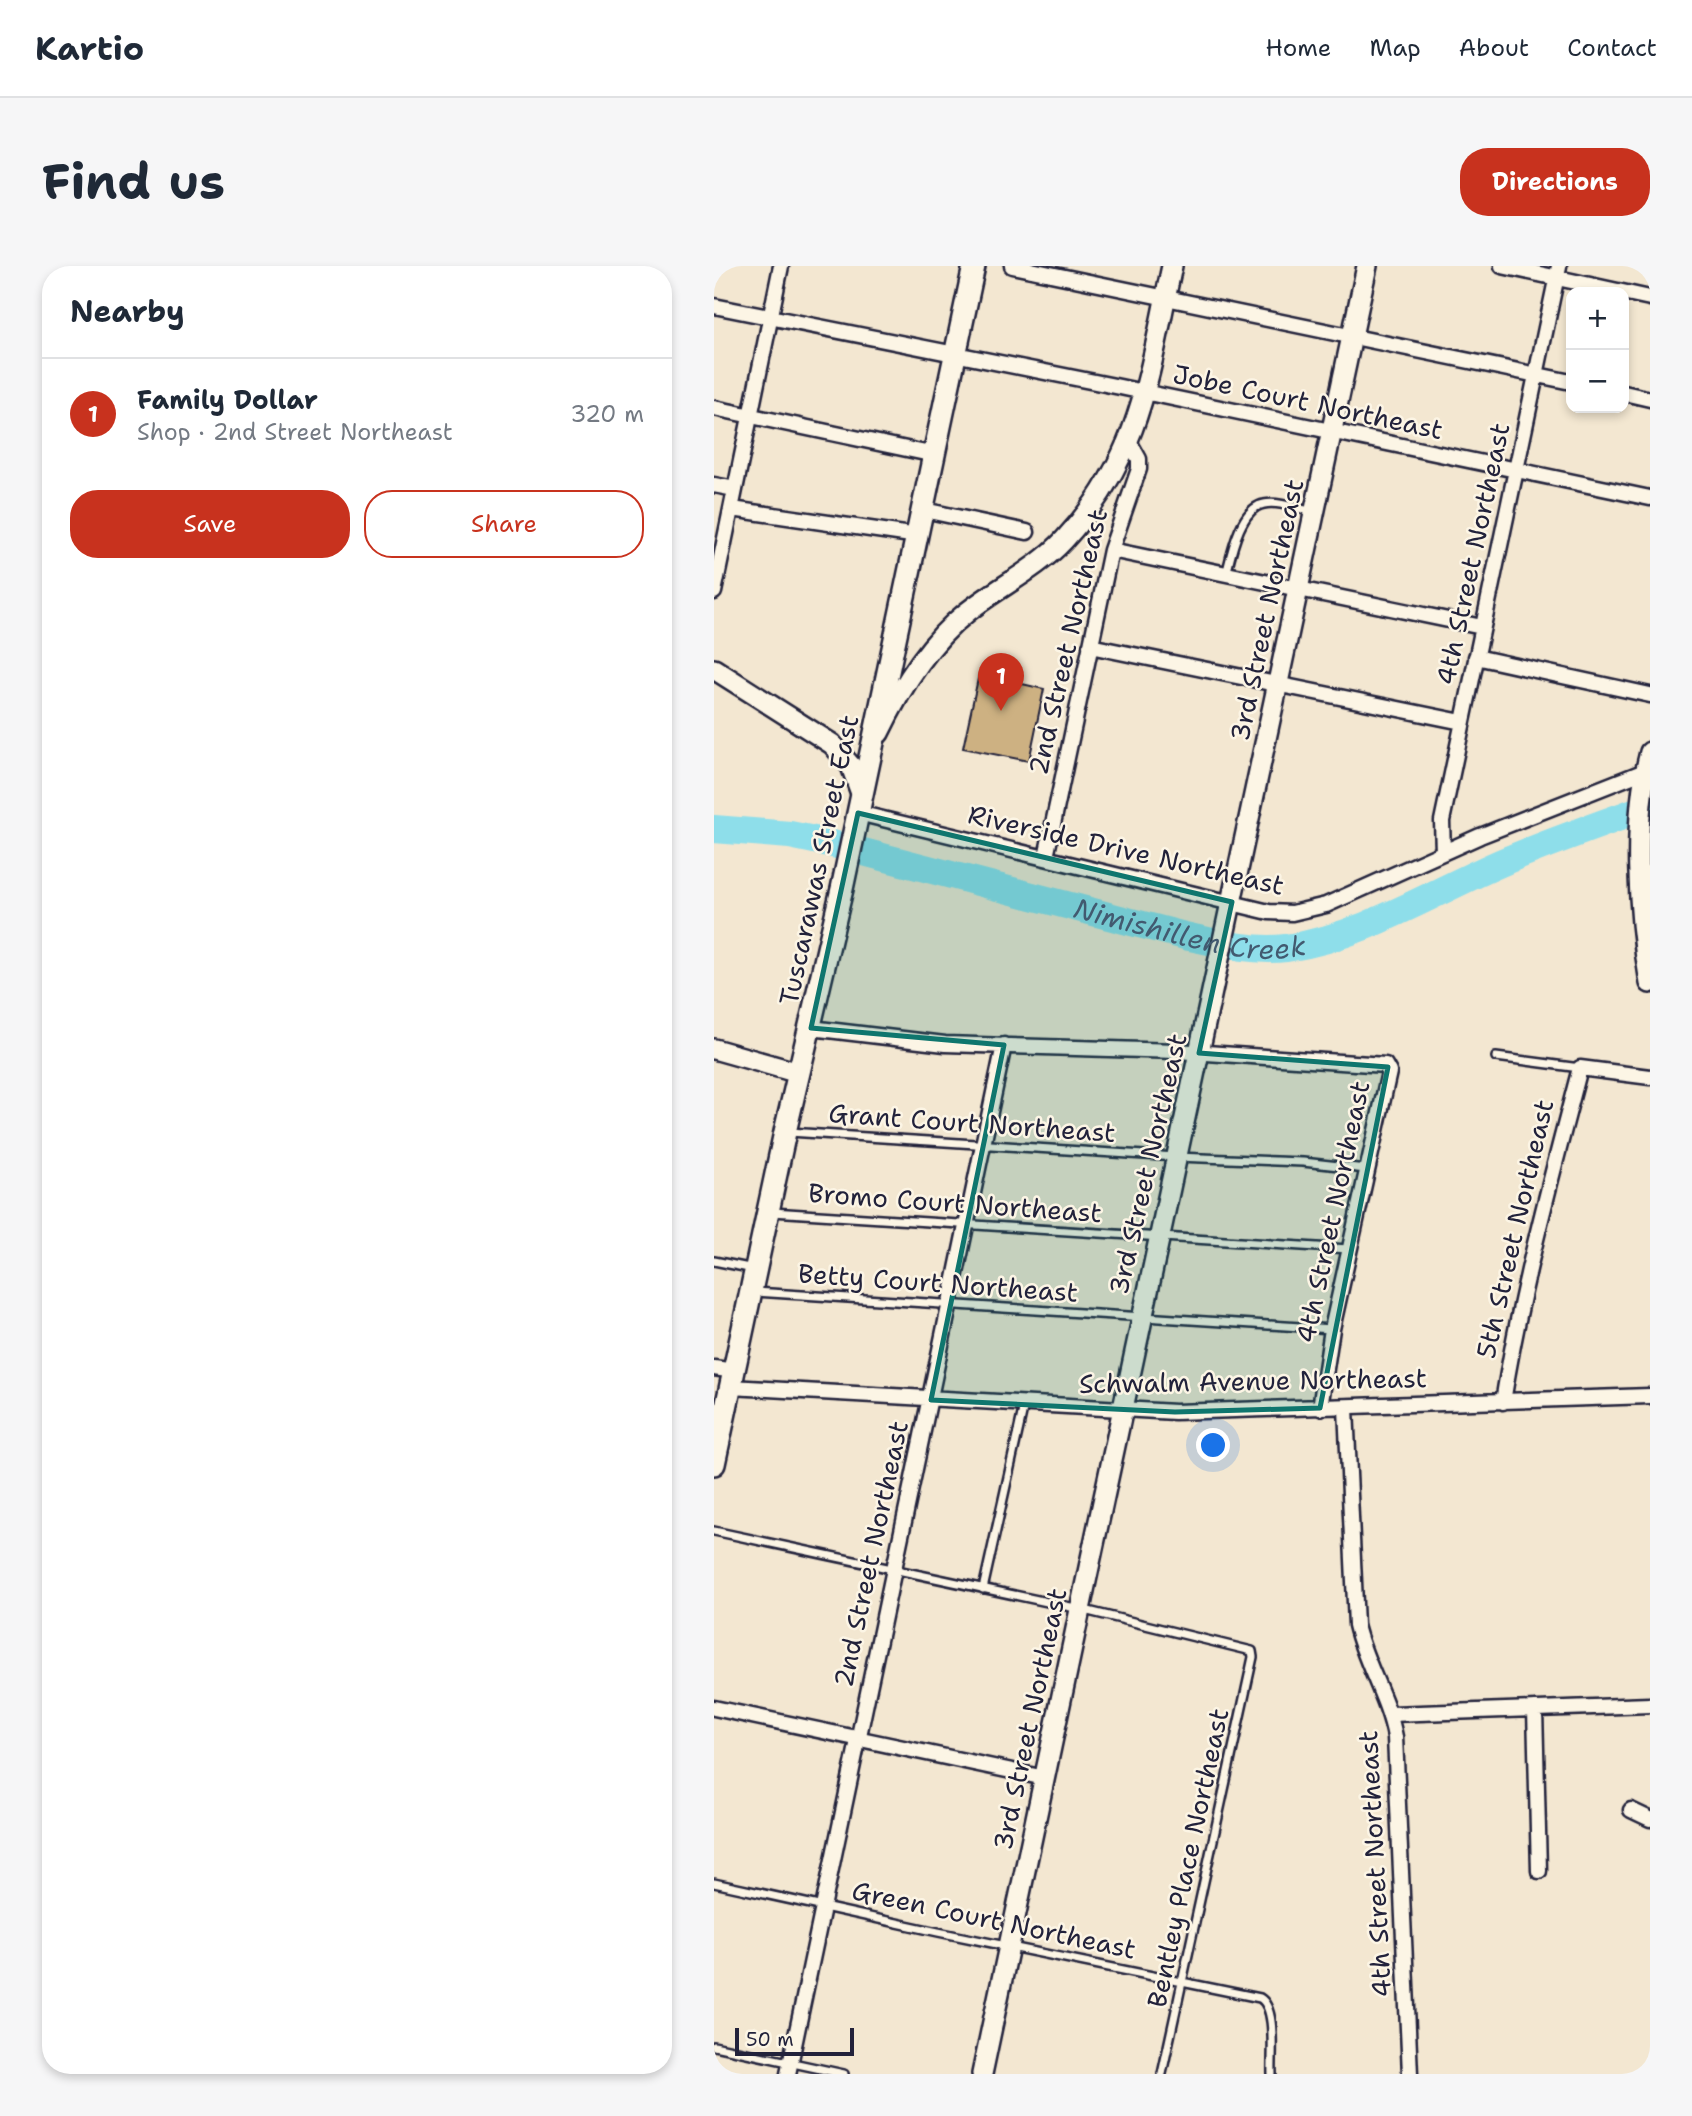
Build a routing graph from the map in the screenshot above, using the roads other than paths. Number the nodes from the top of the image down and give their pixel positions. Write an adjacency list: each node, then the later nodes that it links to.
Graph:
1 (782, 266): 11 (street)
2 (974, 266): 13 (main road, Tuscarawas Street East)
3 (1013, 266): 8 (street)
4 (1172, 266): 8 (street, 2nd Street Northeast)
5 (1367, 266): 12 (street, 3rd Street Northeast)
6 (1502, 266): 7 (street)
7 (1558, 272): 9 (street); 14 (street, 4th Street Northeast)
8 (1165, 296): 12 (street); 16 (street, 2nd Street Northeast)
9 (1650, 298)
10 (714, 306): 11 (street, Jobe Court Northeast)
11 (770, 317): 13 (street, Jobe Court Northeast); 20 (street)
12 (1352, 335): 14 (street); 21 (street, 3rd Street Northeast)
13 (956, 355): 16 (street, Jobe Court Northeast); 23 (main road, Tuscarawas Street East)
14 (1536, 374): 15 (street); 24 (street, 4th Street Northeast)
15 (1566, 381)
16 (1144, 393): 21 (street, Jobe Court Northeast); 22 (street, 2nd Street Northeast)
17 (1629, 394): 18 (street)
18 (1650, 399)
19 (714, 408): 20 (street)
20 (750, 415): 23 (street); 26 (street)
21 (1331, 432): 24 (street, Jobe Court Northeast); 30 (street, 3rd Street Northeast)
22 (1129, 441): 33 (street, 2nd Street Northeast); 44 (street, 2nd Street Northeast)
23 (935, 455): 29 (main road, Tuscarawas Street East)
24 (1515, 471): 27 (street, Jobe Court Northeast); 37 (street, 4th Street Northeast)
25 (714, 485): 26 (street)
26 (735, 489): 28 (street)
27 (1650, 498)
28 (732, 509): 32 (street); 36 (street)
29 (924, 510): 31 (street); 32 (main road, Tuscarawas Street East)
30 (1314, 512): 34 (lane); 35 (street, 3rd Street Northeast)
31 (1027, 532)
32 (918, 536): 44 (main road, Tuscarawas Street East)
33 (1111, 550): 34 (street); 38 (street, 2nd Street Northeast)
34 (1226, 575): 35 (street)
35 (1298, 589): 37 (street); 41 (street, 3rd Street Northeast)
36 (714, 592)
37 (1482, 626): 39 (street, 4th Street Northeast)
38 (1090, 646): 41 (street); 48 (street, 2nd Street Northeast)
39 (1476, 657): 42 (street); 43 (street, 4th Street Northeast)
40 (714, 668): 46 (street)
41 (1278, 684): 43 (street); 49 (street, 3rd Street Northeast)
42 (1650, 695)
43 (1462, 722): 47 (street, 4th Street Northeast)
44 (872, 750): 46 (main road, Tuscarawas Street East)
45 (1647, 770): 47 (street, Riverside Drive Northeast); 50 (street)
46 (859, 811): 48 (street, Riverside Drive Northeast); 51 (main road, Tuscarawas Street East)
47 (1443, 852): 49 (street, Riverside Drive Northeast)
48 (1046, 858): 49 (street, Riverside Drive Northeast)
49 (1230, 908): 54 (street, 3rd Street Northeast)
50 (1650, 983)
51 (811, 1028): 52 (street); 57 (main road, Tuscarawas Street East)
52 (1004, 1045): 54 (street); 60 (street, 2nd Street Northeast)
53 (714, 1049): 57 (street)
54 (1199, 1053): 61 (street, 3rd Street Northeast); 62 (street, 4th Street Northeast)
55 (1496, 1057): 56 (lane)
56 (1580, 1068): 58 (street); 76 (street, 5th Street Northeast)
57 (799, 1073): 59 (main road, Tuscarawas Street East)
58 (1650, 1077)
59 (785, 1132): 60 (lane, Grant Court Northeast); 63 (main road, Tuscarawas Street East)
60 (982, 1145): 61 (lane, Grant Court Northeast); 64 (street, 2nd Street Northeast)
61 (1176, 1157): 62 (lane, Grant Court Northeast); 65 (street, 3rd Street Northeast)
62 (1366, 1170): 66 (street, 4th Street Northeast)
63 (768, 1211): 64 (lane, Bromo Court Northeast); 68 (main road, Tuscarawas Street East)
64 (966, 1225): 65 (lane, Bromo Court Northeast); 70 (street, 2nd Street Northeast)
65 (1158, 1237): 66 (lane, Bromo Court Northeast); 71 (street, 3rd Street Northeast)
66 (1349, 1249): 72 (street, 4th Street Northeast)
67 (714, 1261): 68 (lane)
68 (755, 1270): 69 (main road, Tuscarawas Street East)
69 (750, 1292): 70 (lane, Betty Court Northeast); 73 (main road, Tuscarawas Street East)
70 (950, 1305): 71 (lane, Betty Court Northeast); 75 (street, 2nd Street Northeast)
71 (1141, 1316): 72 (lane, Betty Court Northeast); 80 (street, 3rd Street Northeast)
72 (1332, 1329): 78 (street, 4th Street Northeast)
73 (726, 1375): 75 (street, Schwalm Avenue Northeast); 81 (main road, Tuscarawas Street East)
74 (1650, 1396): 76 (street, Schwalm Avenue Northeast)
75 (931, 1399): 77 (street, Schwalm Avenue Northeast); 83 (street, 2nd Street Northeast)
76 (1503, 1402): 79 (street, Schwalm Avenue Northeast)
77 (1024, 1405): 80 (street, Schwalm Avenue Northeast); 84 (lane)
78 (1320, 1408): 79 (street, Schwalm Avenue Northeast); 80 (street, Schwalm Avenue Northeast)
79 (1346, 1408): 89 (street, 4th Street Northeast)
80 (1121, 1411): 85 (street, 3rd Street Northeast)
81 (714, 1464)
82 (714, 1531): 83 (lane)
83 (895, 1571): 84 (lane); 90 (street, 2nd Street Northeast)
84 (983, 1589): 85 (lane)
85 (1080, 1609): 91 (street, 3rd Street Northeast); 98 (lane, Bentley Place Northeast)
86 (1650, 1705): 88 (street)
87 (714, 1707): 90 (street)
88 (1535, 1709): 89 (street); 94 (street)
89 (1391, 1714): 105 (street, 4th Street Northeast)
90 (859, 1737): 91 (street); 96 (street, 2nd Street Northeast)
91 (1045, 1778): 97 (street, 3rd Street Northeast)
92 (1631, 1810): 93 (street)
93 (1650, 1819)
94 (1539, 1871)
95 (714, 1883): 96 (lane, Green Court Northeast)
96 (823, 1906): 97 (lane, Green Court Northeast); 100 (street, 2nd Street Northeast)
97 (1009, 1946): 98 (lane, Green Court Northeast); 102 (street, 3rd Street Northeast)
98 (1183, 1980): 103 (lane, Bentley Place Northeast); 104 (lane, Green Court Northeast)
99 (714, 2046): 100 (lane)
100 (789, 2068): 101 (lane)
101 (844, 2074)
102 (982, 2074)
103 (1162, 2074)
104 (1272, 2074)
105 (1410, 2074)

